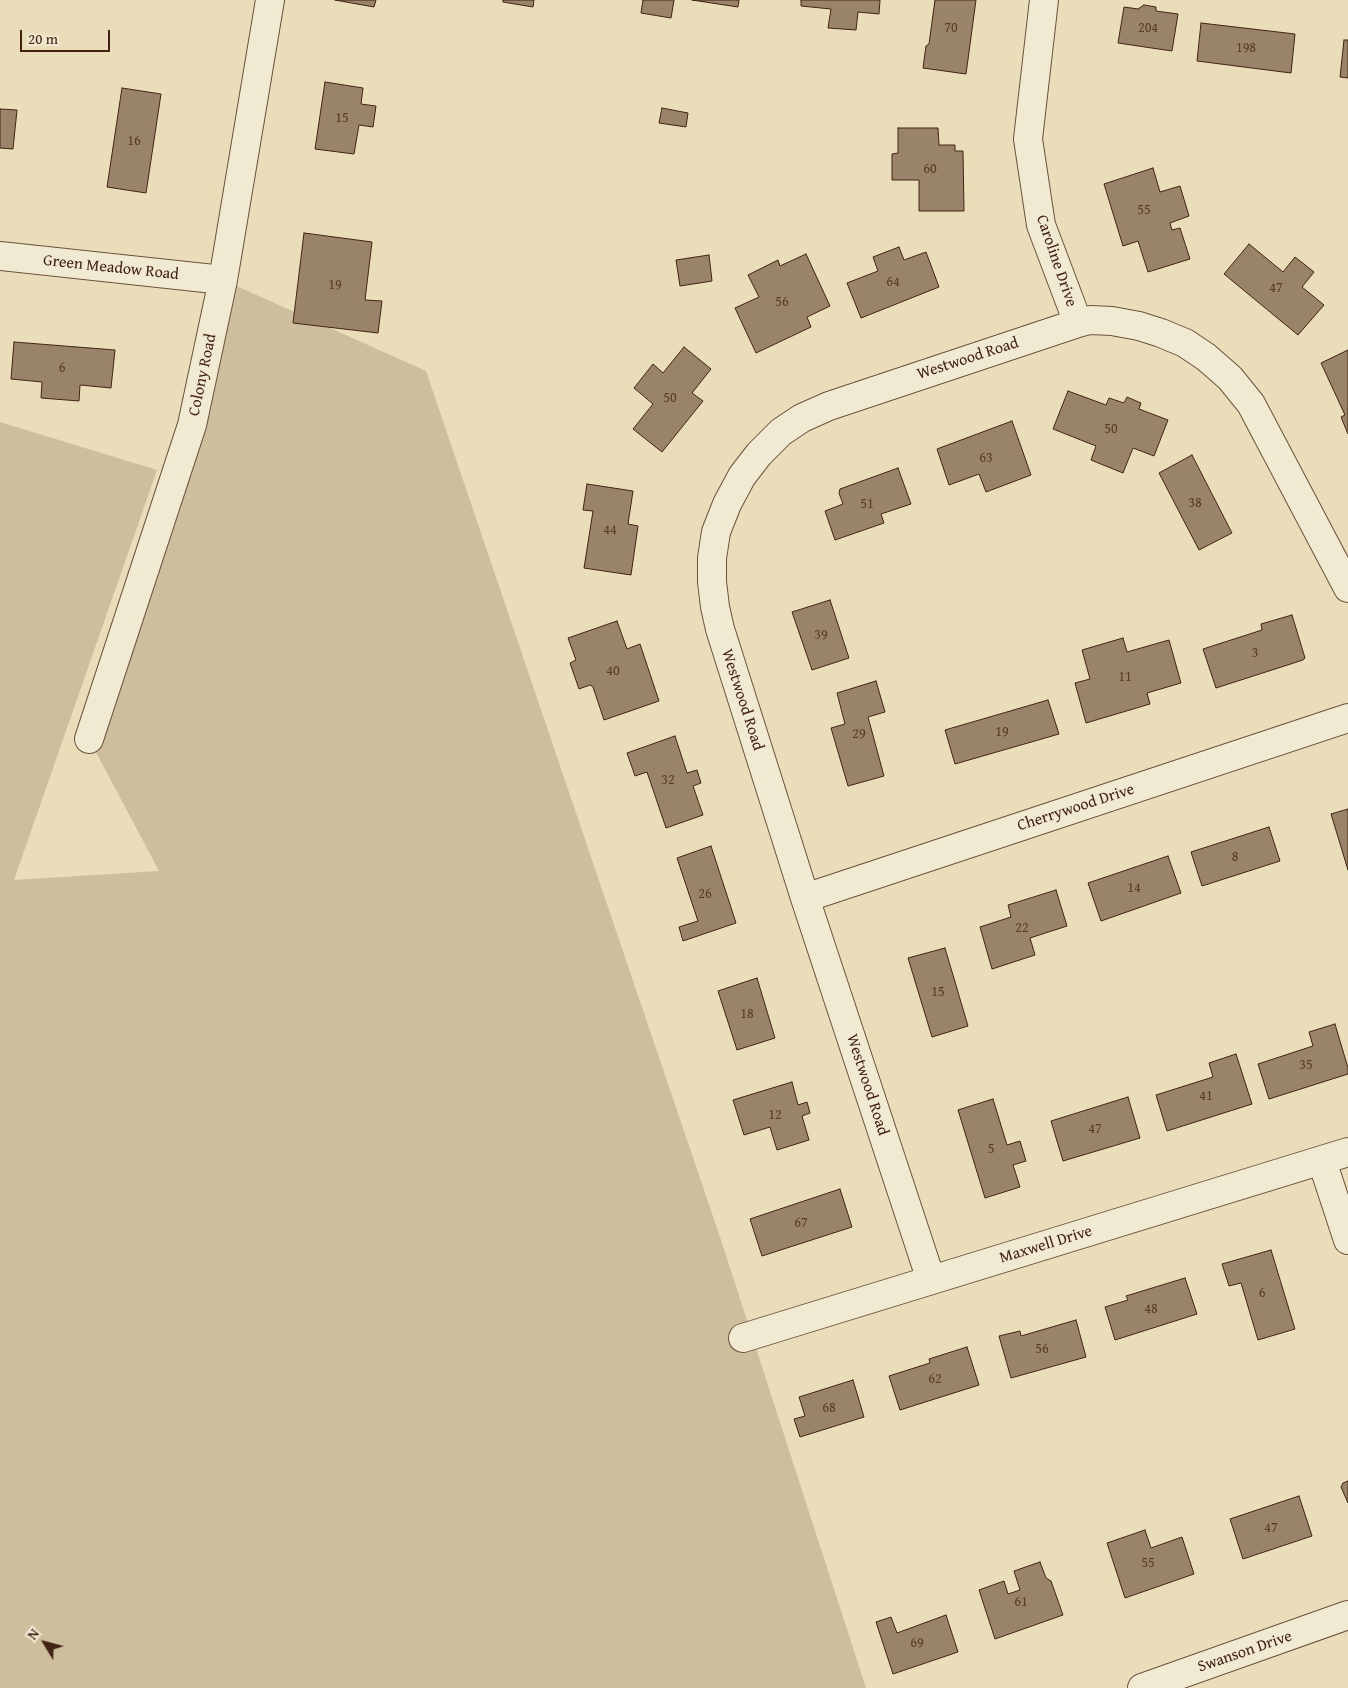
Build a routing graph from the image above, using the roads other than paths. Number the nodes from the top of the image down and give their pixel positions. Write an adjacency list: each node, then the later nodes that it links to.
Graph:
1 (270, 0): 4 (street, Colony Road)
2 (1044, 0): 5 (street, Caroline Drive)
3 (0, 256): 4 (street, Green Meadow Road)
4 (223, 280): 8 (street, Colony Road)
5 (1078, 323): 6 (street, Caroline Drive); 9 (street, Westwood Road)
6 (1348, 588)
7 (1348, 718): 9 (street, Cherrywood Drive)
8 (89, 739)
9 (805, 898): 13 (street, Westwood Road)
10 (1348, 1152): 11 (street, Maxwell Drive)
11 (1322, 1161): 12 (street); 13 (street, Maxwell Drive)
12 (1348, 1240)
13 (930, 1280): 14 (street, Maxwell Drive)
14 (743, 1338)
15 (1348, 1615): 16 (street, Swanson Drive)
16 (1142, 1688)

